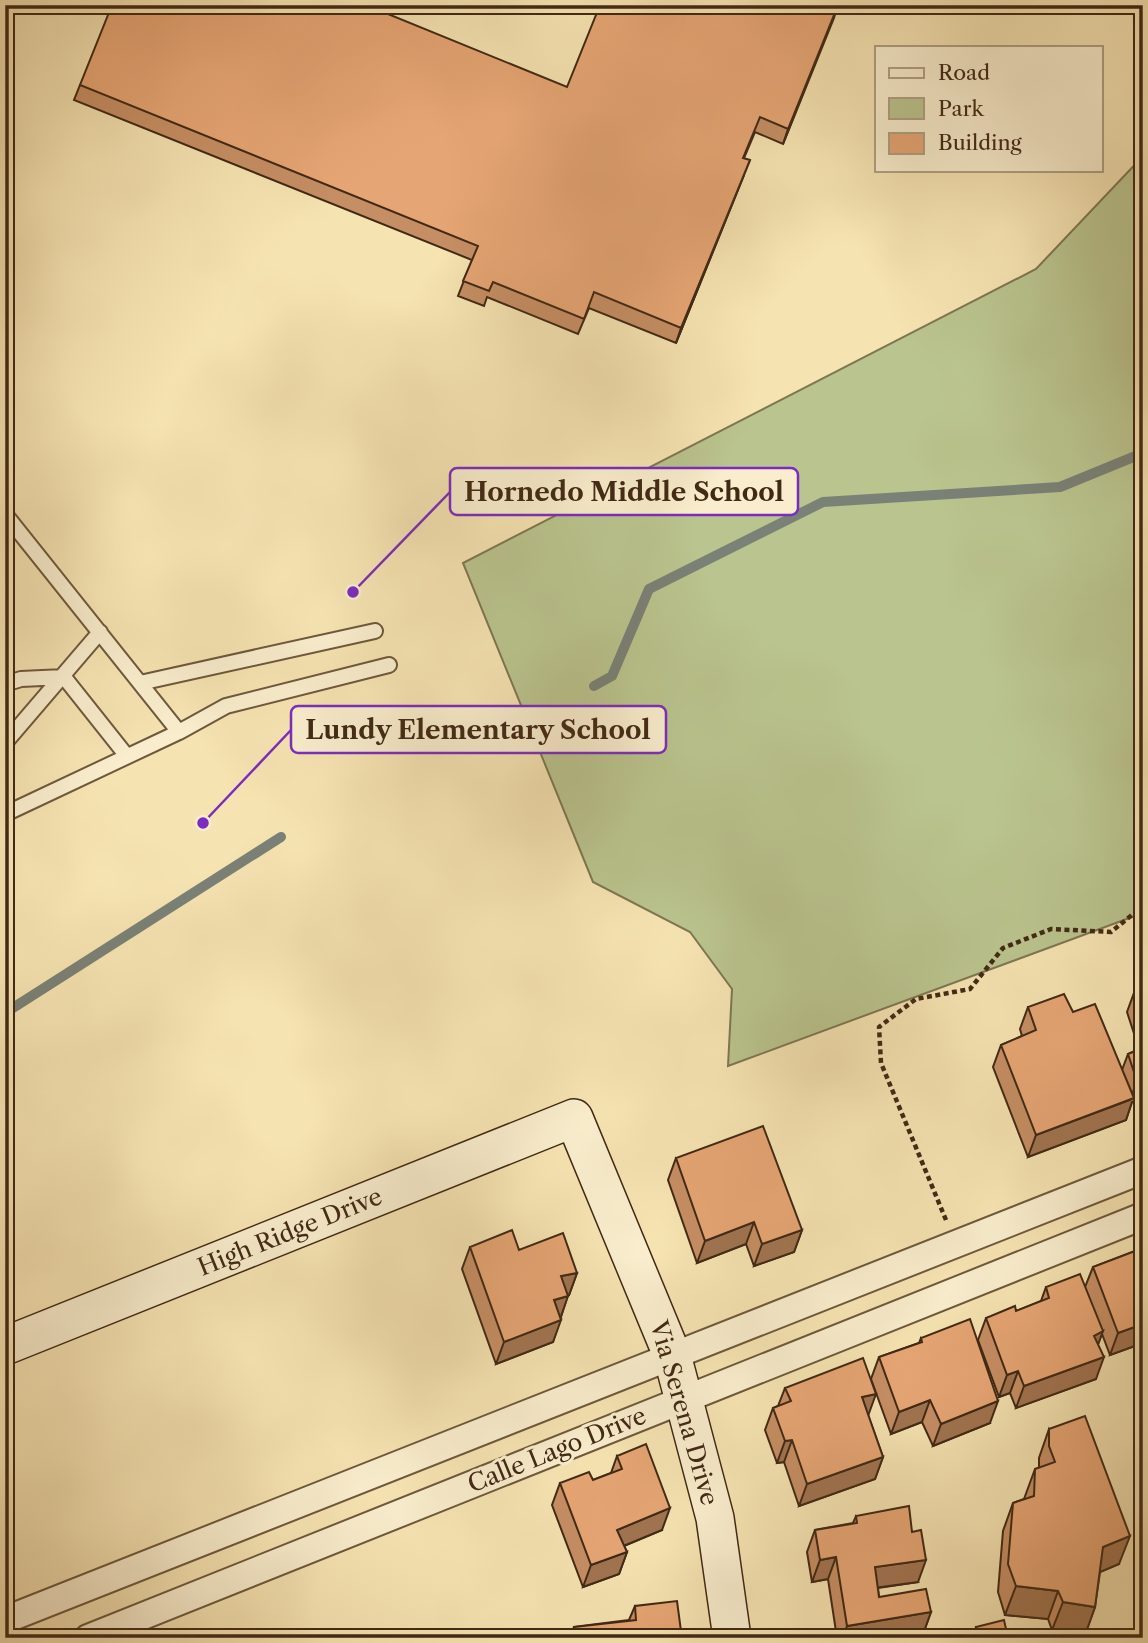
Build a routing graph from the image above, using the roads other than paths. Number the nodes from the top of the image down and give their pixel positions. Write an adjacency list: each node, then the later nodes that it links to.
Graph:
1 (5, 514): 3 (lane)
2 (375, 631): 6 (lane)
3 (100, 632): 5 (lane); 6 (lane)
4 (389, 665): 8 (lane)
5 (64, 677): 7 (lane); 9 (lane); 10 (lane)
6 (139, 682): 8 (lane)
7 (5, 684)
8 (179, 732): 10 (lane)
9 (5, 743)
10 (126, 755): 11 (lane)
11 (5, 814)
12 (574, 1118): 17 (street, High Ridge Drive); 18 (street, Via Serena Drive)
13 (1143, 1170): 14 (street, Calle Lago Drive)
14 (1045, 1209): 16 (street); 18 (street, Calle Lago Drive)
15 (1143, 1216): 16 (street, Calle Lago Drive)
16 (1059, 1250): 19 (street, Calle Lago Drive)
17 (5, 1346)
18 (672, 1355): 19 (street, Via Serena Drive); 20 (street, Calle Lago Drive)
19 (685, 1398): 21 (street, Calle Lago Drive); 24 (street, Via Serena Drive)
20 (234, 1530): 21 (street); 22 (street, Calle Lago Drive)
21 (250, 1573): 23 (street, Calle Lago Drive)
22 (5, 1620)
23 (88, 1638)
24 (732, 1638)

